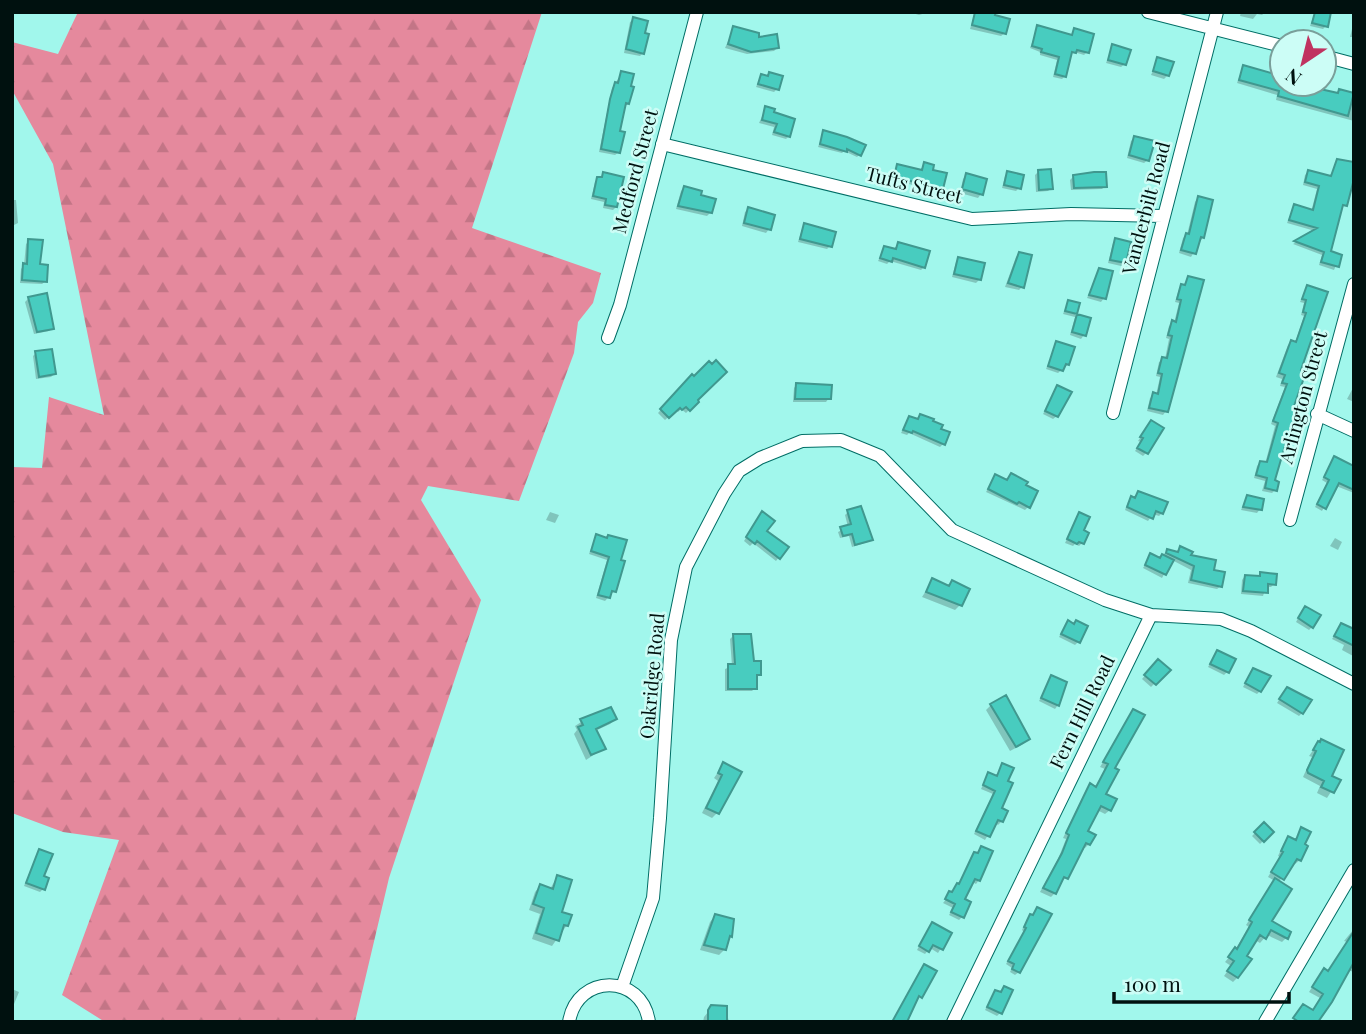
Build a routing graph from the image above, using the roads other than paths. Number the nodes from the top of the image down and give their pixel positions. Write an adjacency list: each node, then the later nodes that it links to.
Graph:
1 (697, 12): 6 (street, Medford Street)
2 (1148, 12): 4 (street)
3 (1217, 12): 4 (street, Vanderbilt Road)
4 (1213, 29): 5 (street); 7 (street, Vanderbilt Road)
5 (1268, 43)
6 (662, 144): 7 (street, Tufts Street); 9 (street, Medford Street)
7 (1163, 216): 10 (street, Vanderbilt Road)
8 (1354, 284): 11 (street, Arlington Street)
9 (608, 338)
10 (1113, 413)
11 (1317, 414): 12 (street); 13 (street, Arlington Street)
12 (1354, 431)
13 (1290, 520)
14 (1151, 615): 15 (street); 17 (street, Oakridge Road); 20 (street, Fern Hill Road)
15 (1354, 684)
16 (1354, 870): 21 (street)
17 (622, 987): 18 (street); 19 (street)
18 (569, 1022)
19 (649, 1022)
20 (953, 1022)
21 (1265, 1022)

